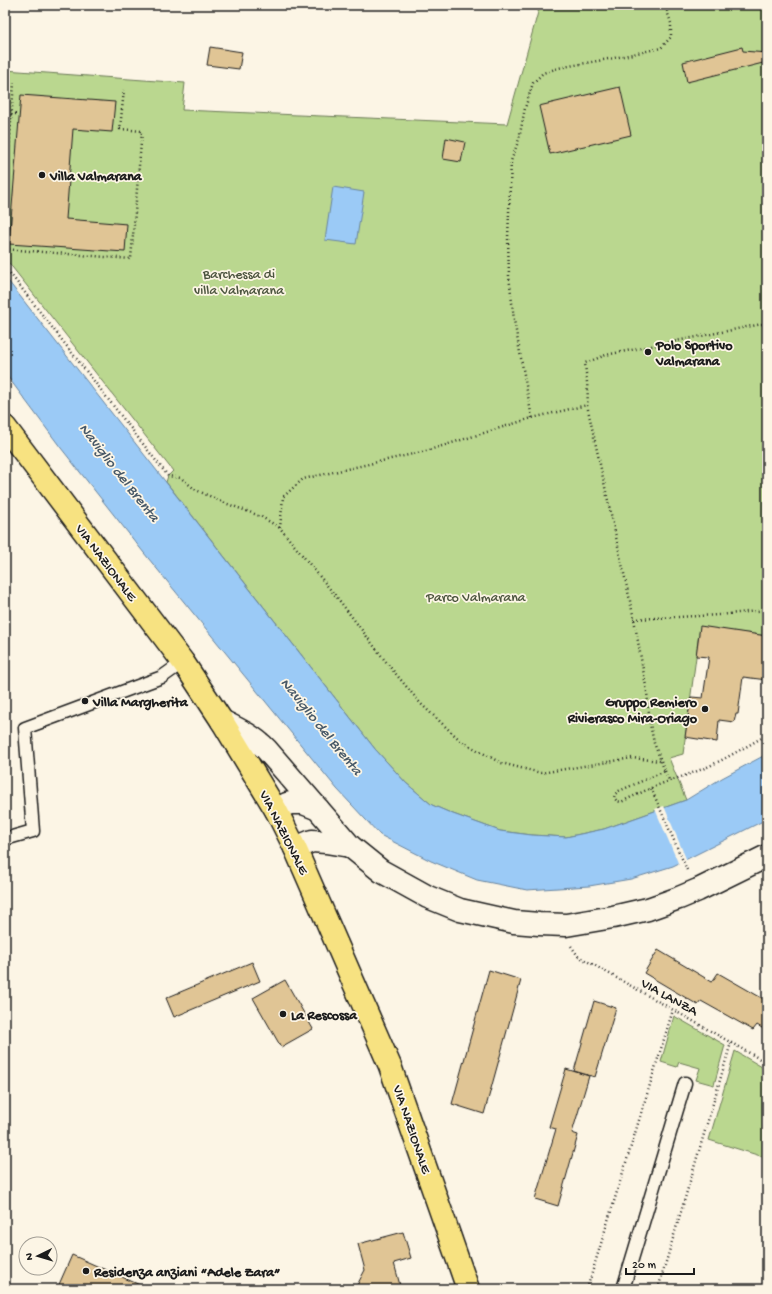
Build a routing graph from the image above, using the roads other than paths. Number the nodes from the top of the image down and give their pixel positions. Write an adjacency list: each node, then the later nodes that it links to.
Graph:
1 (5, 427): 2 (main road, VIA NAZIONALE)
2 (183, 662): 3 (main road, VIA NAZIONALE); 6 (lane)
3 (222, 721): 4 (street); 5 (main road, VIA NAZIONALE)
4 (318, 809): 5 (street); 7 (street)
5 (276, 810): 8 (main road, VIA NAZIONALE)
6 (5, 839)
7 (350, 846): 8 (street); 9 (street)
8 (295, 848): 11 (main road, VIA NAZIONALE)
9 (767, 856)
10 (685, 1083): 12 (lane)
11 (468, 1289)
12 (623, 1289)

